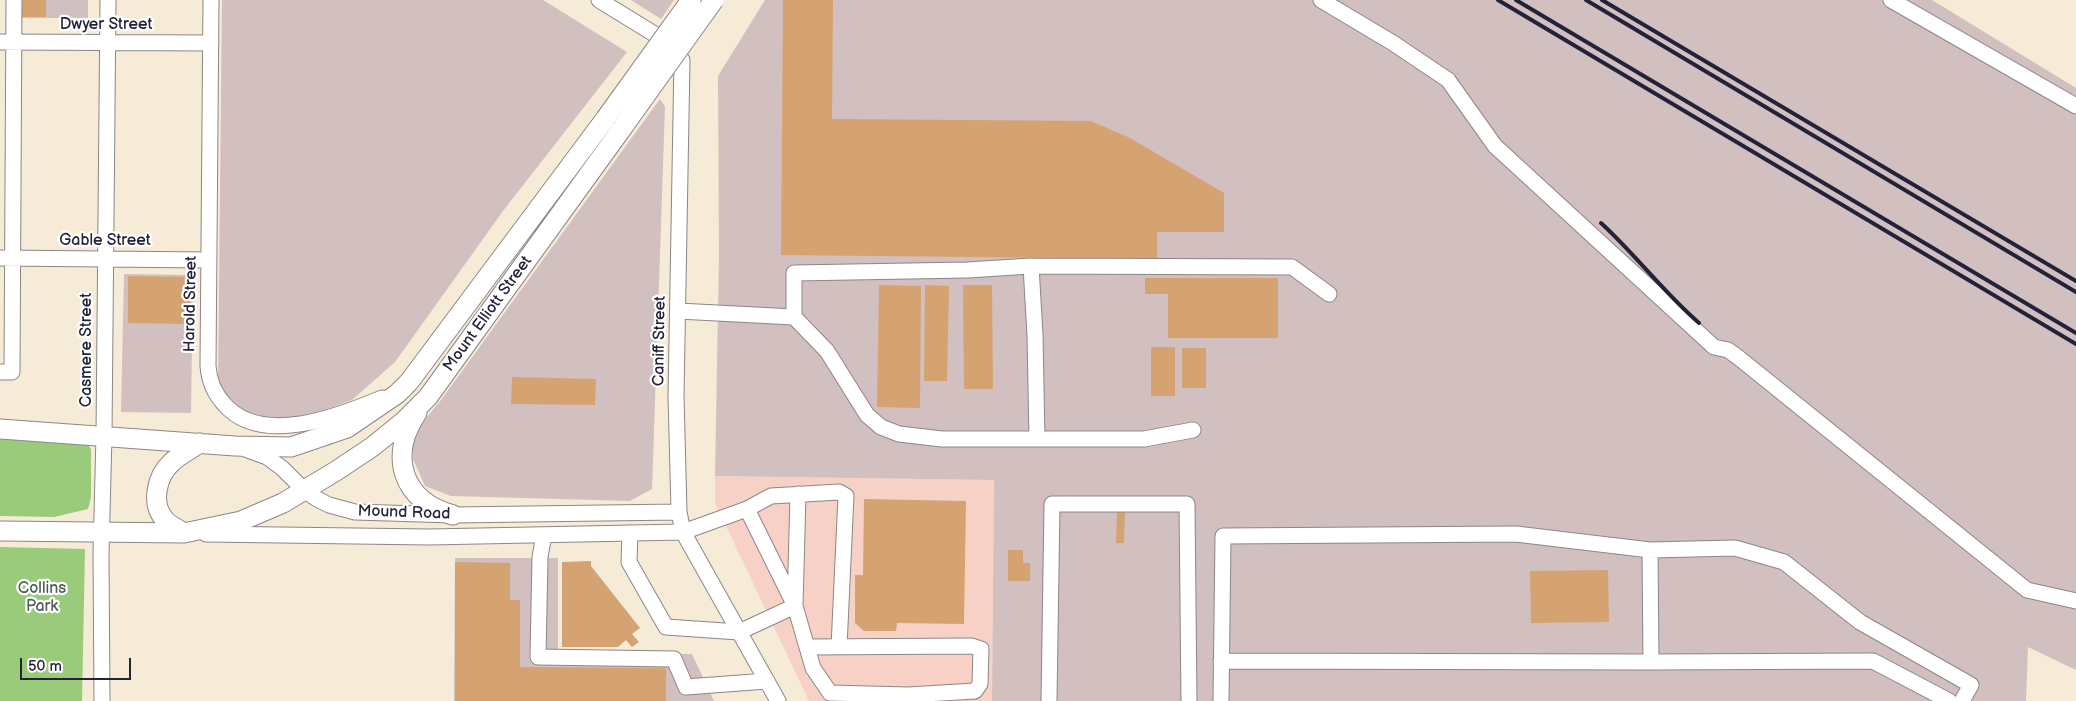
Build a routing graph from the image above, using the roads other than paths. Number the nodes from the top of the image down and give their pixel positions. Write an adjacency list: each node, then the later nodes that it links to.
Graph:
1 (14, 0): 9 (street)
2 (108, 0): 10 (street, Casmere Street)
3 (211, 0): 11 (street, Harold Street)
4 (599, 0): 19 (street, Caniff Street)
5 (691, 0): 22 (main road, Mount Elliott Street, bridge)
6 (714, 0): 23 (main road, Mount Elliott Street, bridge)
7 (1321, 0): 42 (street)
8 (1891, 0): 12 (street)
9 (7, 42): 10 (street, Dwyer Street); 13 (street)
10 (107, 42): 11 (street, Dwyer Street); 15 (street, Casmere Street)
11 (211, 43): 16 (street, Harold Street)
12 (2076, 104)
13 (7, 147): 14 (street)
14 (6, 258): 15 (street, Gable Street); 21 (street)
15 (105, 259): 16 (street, Gable Street); 26 (street, Casmere Street)
16 (209, 260): 22 (street, Harold Street)
17 (1030, 266): 18 (street); 20 (street); 27 (street)
18 (1330, 294)
19 (678, 311): 20 (street); 33 (street, Caniff Street)
20 (794, 317): 27 (street)
21 (0, 372)
22 (409, 382): 29 (main road, Mount Elliott Street)
23 (428, 397): 30 (main road, Mount Elliott Street); 34 (main road)
24 (0, 429): 26 (main road, Mound Road)
25 (1193, 430): 27 (street)
26 (104, 435): 28 (main road, Mound Road); 36 (street, Casmere Street)
27 (1037, 439)
28 (200, 443): 29 (main road, Mound Road); 38 (main road)
29 (236, 446): 30 (street, Mound Road)
30 (304, 490): 34 (street, Mound Road); 38 (main road, Mount Elliott Street)
31 (798, 494): 32 (street, Mound Road); 43 (street); 46 (street, Mound Road)
32 (747, 509): 37 (street, Mound Road); 43 (street)
33 (679, 512): 34 (street, Mound Road); 37 (street, Caniff Street)
34 (453, 514)
35 (0, 531): 36 (main road, Mound Road)
36 (102, 532): 38 (main road, Mound Road); 50 (street, Casmere Street)
37 (683, 532): 39 (street, Mound Road); 44 (street, Caniff Street)
38 (184, 533): 40 (street, Mound Road)
39 (630, 533): 40 (street, Mound Road); 44 (street)
40 (544, 535): 49 (street)
41 (1650, 550): 47 (street); 48 (street); 56 (street)
42 (2076, 601)
43 (795, 606): 44 (street); 45 (street)
44 (739, 632): 49 (street, Caniff Street)
45 (807, 647): 46 (street); 46 (street)
46 (839, 647)
47 (1221, 661): 48 (street); 54 (street)
48 (1651, 662): 55 (street)
49 (766, 681): 51 (street, Caniff Street)
50 (102, 701)
51 (778, 701)
52 (1049, 701): 53 (street)
53 (1189, 701)
54 (1221, 701)
55 (1949, 701)
56 (1962, 701)

